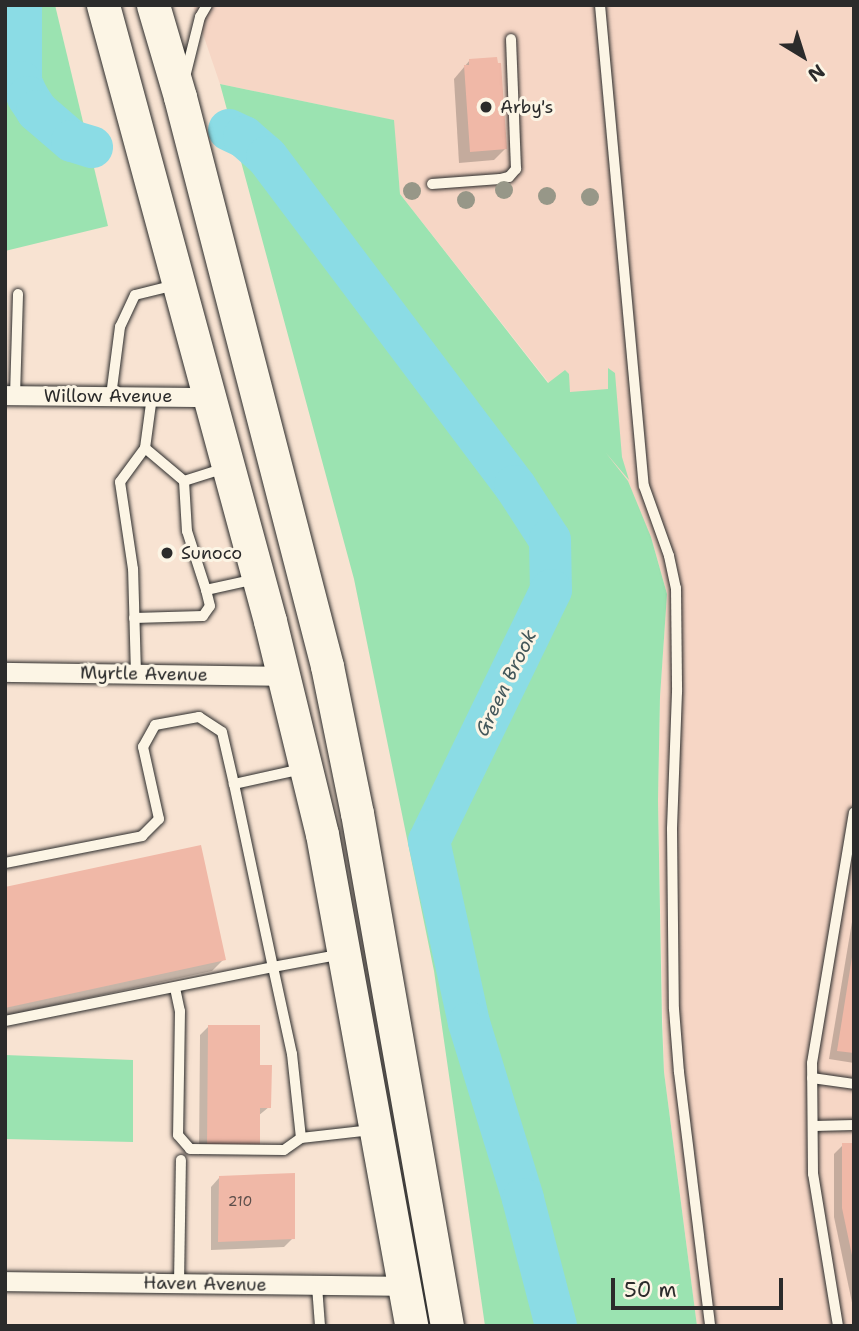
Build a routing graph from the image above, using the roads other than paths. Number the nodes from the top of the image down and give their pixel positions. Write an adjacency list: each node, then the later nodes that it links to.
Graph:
1 (103, 5): 8 (highway)
2 (153, 5): 6 (highway)
3 (207, 5): 6 (lane)
4 (600, 5): 45 (lane)
5 (511, 38): 7 (lane)
6 (180, 97): 44 (highway)
7 (432, 184)
8 (180, 284): 11 (lane); 13 (highway)
9 (18, 294): 10 (lane)
10 (10, 396): 11 (street, Willow Avenue)
11 (111, 396): 12 (street, Willow Avenue)
12 (152, 396): 13 (street, Willow Avenue); 14 (lane)
13 (210, 397): 15 (highway)
14 (145, 448): 16 (lane); 19 (lane)
15 (229, 467): 16 (lane); 17 (highway)
16 (184, 481): 18 (lane)
17 (258, 578): 18 (lane); 22 (highway)
18 (206, 590): 19 (lane)
19 (134, 618): 21 (lane)
20 (5, 672): 21 (street, Myrtle Avenue)
21 (136, 674): 22 (street, Myrtle Avenue)
22 (283, 676): 23 (highway)
23 (306, 768): 24 (lane); 27 (highway)
24 (234, 784): 26 (lane); 28 (lane)
25 (854, 812): 31 (lane)
26 (5, 863)
27 (344, 954): 28 (lane); 35 (highway)
28 (273, 967): 29 (lane); 36 (lane)
29 (176, 988): 30 (lane); 36 (lane)
30 (5, 1021)
31 (813, 1078): 32 (lane); 34 (lane)
32 (854, 1084)
33 (854, 1125): 34 (lane)
34 (814, 1126): 46 (lane)
35 (376, 1130): 36 (lane); 41 (highway)
36 (301, 1138)
37 (181, 1160): 39 (lane)
38 (5, 1282): 39 (street, Haven Avenue)
39 (179, 1284): 40 (street, Haven Avenue)
40 (317, 1286): 41 (street, Haven Avenue); 42 (lane)
41 (405, 1286): 43 (highway)
42 (320, 1326)
43 (411, 1326)
44 (447, 1326)
45 (709, 1326)
46 (838, 1326)

